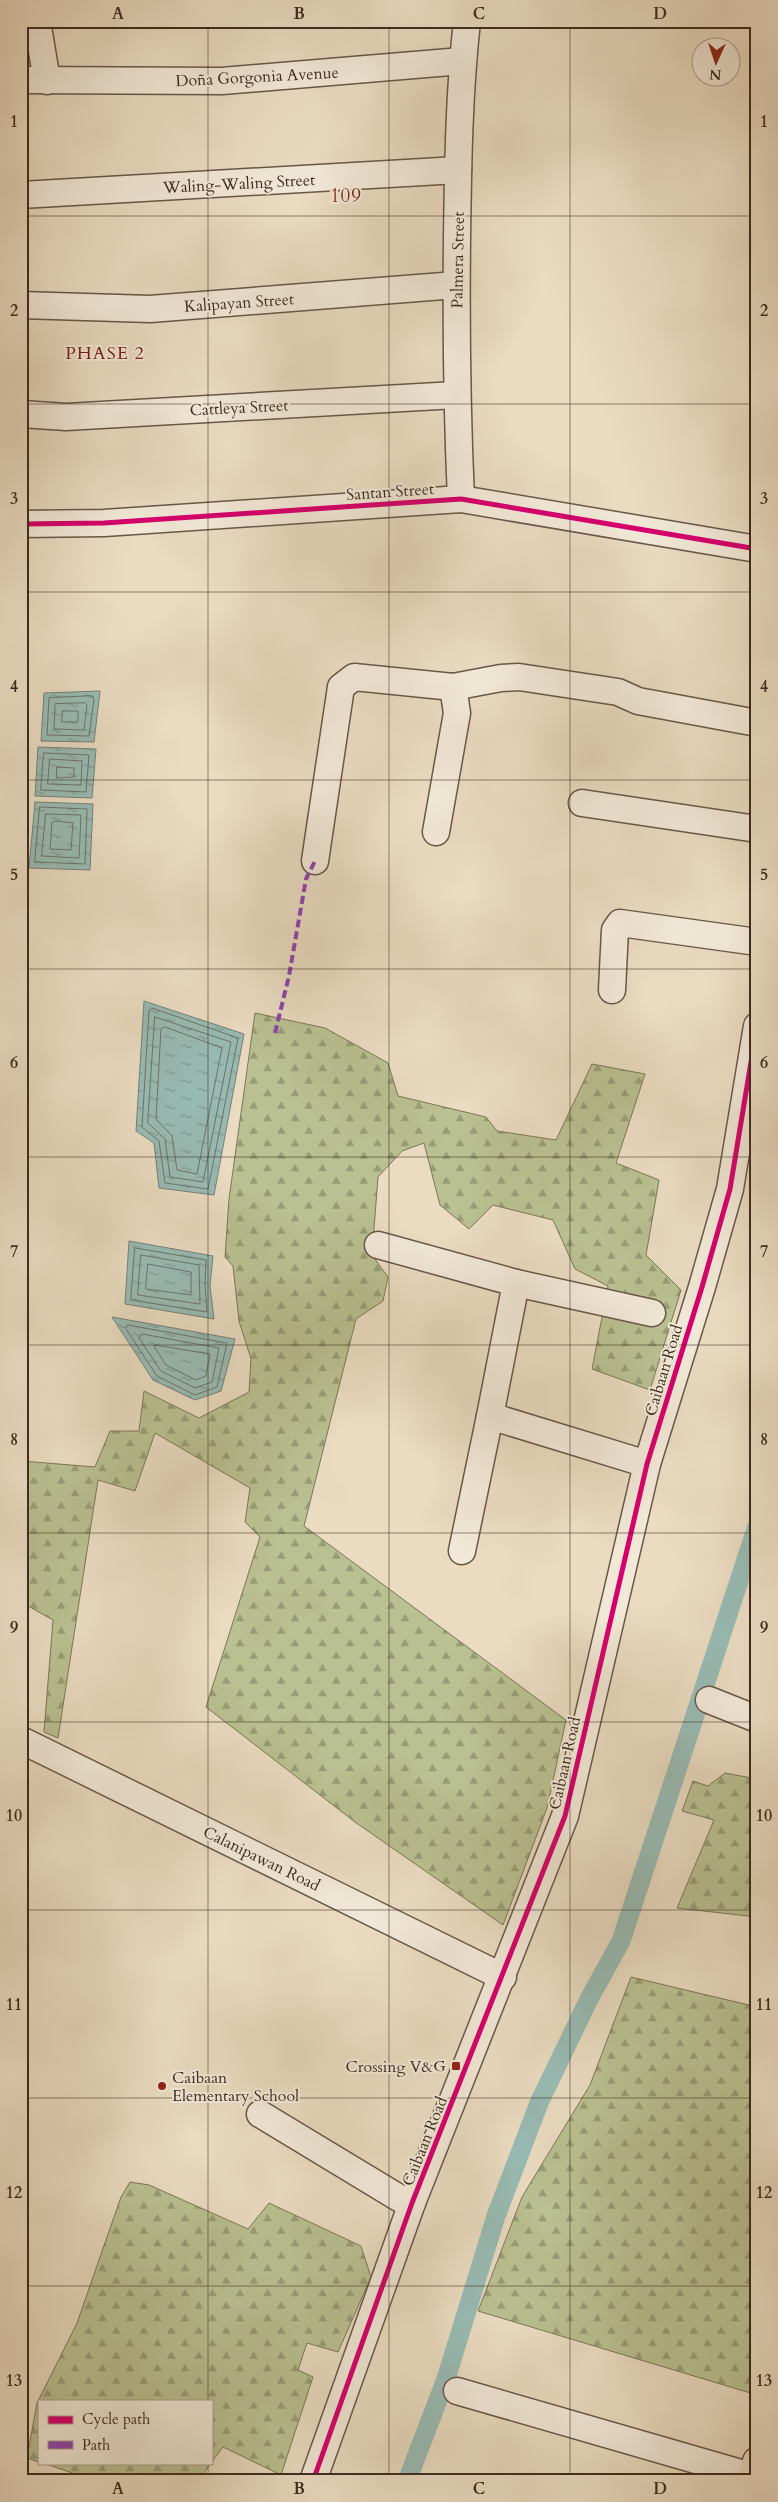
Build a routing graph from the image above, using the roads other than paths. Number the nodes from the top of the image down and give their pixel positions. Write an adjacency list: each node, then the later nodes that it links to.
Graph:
1 (37, 21): 4 (street)
2 (467, 21): 3 (street, Palmera Street)
3 (462, 61): 4 (street, Doña Gorgonia Avenue); 5 (street, Palmera Street)
4 (34, 80)
5 (458, 170): 6 (street, Waling-Waling Street); 7 (street, Palmera Street)
6 (21, 195)
7 (456, 286): 8 (street, Kalipayan Street); 9 (street, Palmera Street)
8 (21, 305)
9 (456, 395): 10 (street, Cattleya Street); 11 (street, Palmera Street)
10 (21, 414)
11 (461, 499): 12 (street, Santan Street); 13 (street, Santan Street)
12 (21, 524)
13 (757, 549)
14 (453, 687): 15 (street); 18 (street); 19 (street)
15 (757, 724)
16 (582, 803): 17 (street)
17 (757, 829)
18 (436, 832)
19 (315, 861)
20 (757, 942): 21 (street)
21 (612, 990)
22 (757, 1026): 27 (street, Caibaan Road)
23 (378, 1246): 24 (street)
24 (516, 1283): 25 (street); 26 (street)
25 (652, 1314)
26 (490, 1416): 27 (street); 28 (street)
27 (647, 1464): 32 (street, Caibaan Road)
28 (462, 1551)
29 (709, 1700): 30 (street)
30 (757, 1719)
31 (21, 1740): 32 (street, Calanipawan Road)
32 (503, 1977): 34 (street, Caibaan Road)
33 (260, 2114): 34 (street)
34 (412, 2203): 37 (street, Caibaan Road)
35 (457, 2390): 36 (street)
36 (753, 2473)
37 (313, 2481)

